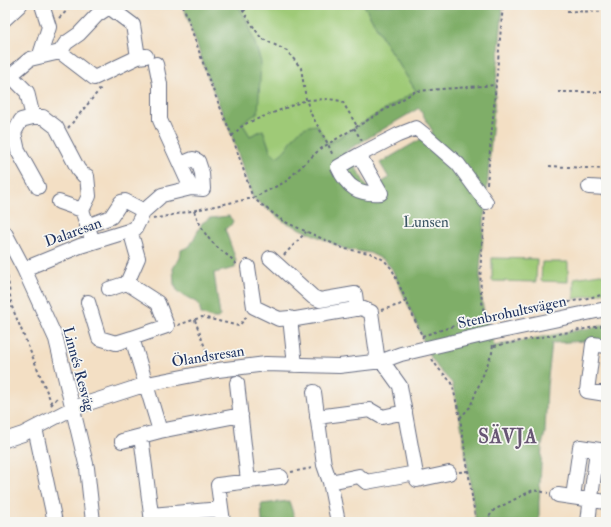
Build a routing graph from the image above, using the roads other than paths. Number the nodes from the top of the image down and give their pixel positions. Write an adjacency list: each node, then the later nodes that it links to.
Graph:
1 (20, 5): 3 (street)
2 (42, 5): 5 (street)
3 (6, 15)
4 (60, 52): 5 (street); 6 (street); 6 (street)
5 (40, 56): 7 (street)
6 (147, 59): 16 (street)
7 (8, 78): 8 (street)
8 (33, 117): 10 (street); 15 (street)
9 (363, 153): 9 (street); 14 (street)
10 (38, 187)
11 (589, 187): 12 (street)
12 (606, 188)
13 (59, 202): 15 (street)
14 (486, 202)
15 (82, 210): 17 (street)
16 (137, 223): 17 (street); 19 (street, Dalaresan); 23 (street)
17 (87, 226): 19 (street)
18 (5, 233): 22 (street, Linnés Resväg)
19 (93, 242): 22 (street, Dalaresan)
20 (270, 258): 26 (street)
21 (248, 267): 28 (street)
22 (24, 269): 38 (street, Linnés Resväg)
23 (127, 283): 24 (street); 29 (street)
24 (108, 289)
25 (88, 302): 29 (street)
26 (357, 309): 28 (street); 32 (street)
27 (606, 310): 30 (street, Stenbrohultsvägen)
28 (290, 320): 33 (street)
29 (132, 338): 35 (street)
30 (424, 342): 32 (street, Ölandsresan)
31 (606, 346): 37 (street)
32 (380, 361): 33 (street, Ölandsresan); 39 (street)
33 (295, 365): 35 (street, Ölandsresan)
34 (237, 383): 40 (street)
35 (147, 384): 38 (street, Ölandsresan); 43 (street)
36 (314, 392): 41 (street)
37 (606, 394)
38 (73, 408): 42 (street, Ölandsresan); 60 (street, Linnés Resväg)
39 (405, 412): 41 (street); 48 (street)
40 (241, 415): 43 (street); 51 (street)
41 (317, 417): 52 (street)
42 (35, 428): 45 (street, Ölandsresan); 59 (street)
43 (160, 430): 44 (street)
44 (141, 436): 46 (street); 58 (street)
45 (5, 440)
46 (122, 441)
47 (602, 450): 54 (street); 55 (street)
48 (416, 473): 49 (street); 52 (street)
49 (449, 473)
50 (281, 477): 51 (street)
51 (248, 481): 57 (street)
52 (330, 482): 61 (street)
53 (558, 495): 54 (street)
54 (573, 497): 55 (street)
55 (590, 500): 56 (street); 62 (street)
56 (606, 502)
57 (222, 515): 58 (street)
58 (151, 519)
59 (55, 522)
60 (93, 522)
61 (338, 522)
62 (588, 522)

